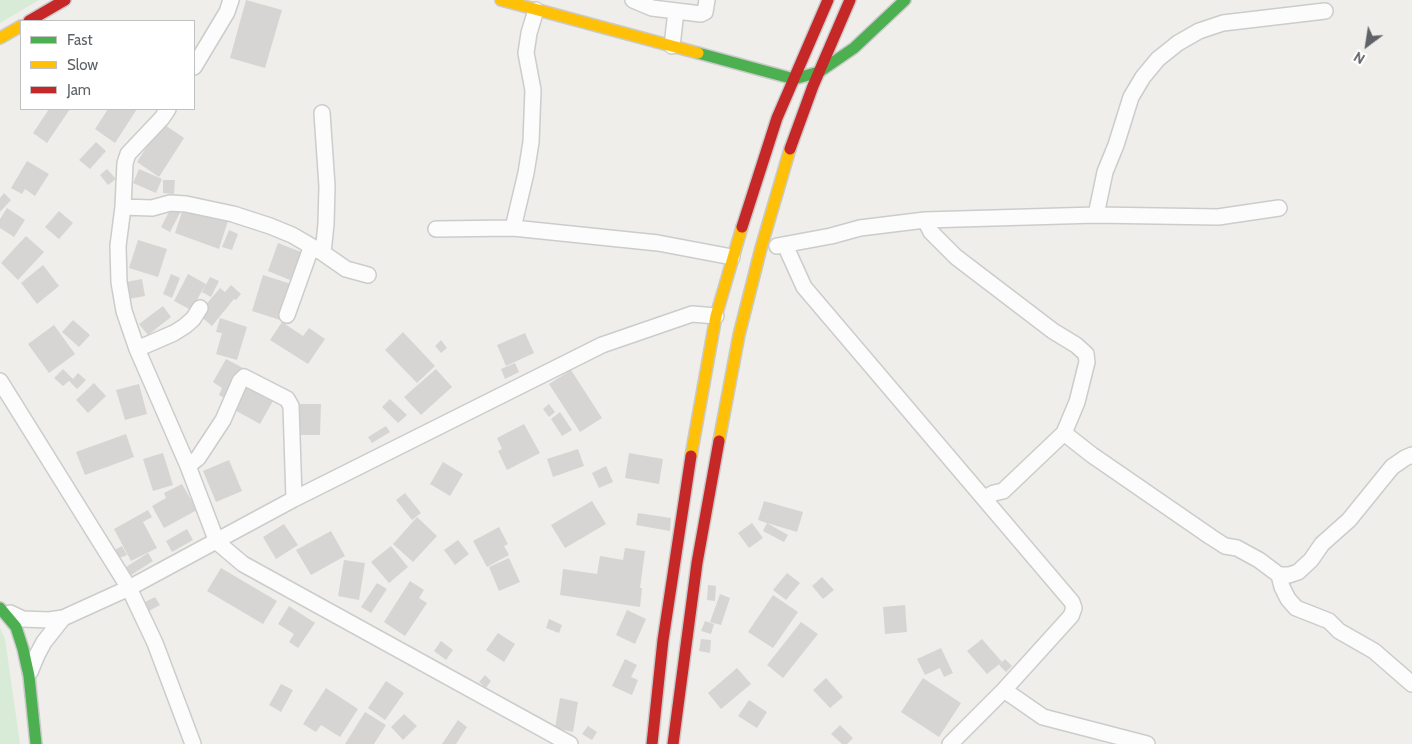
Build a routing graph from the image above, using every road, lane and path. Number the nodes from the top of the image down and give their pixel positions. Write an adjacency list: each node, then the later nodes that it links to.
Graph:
1 (65, 0): 12 (main road)
2 (231, 0): 16 (street)
3 (500, 0): 9 (main road)
4 (633, 0): 10 (street)
5 (707, 0): 10 (street)
6 (828, 0): 18 (main road)
7 (850, 0): 17 (main road)
8 (905, 0): 17 (main road)
9 (536, 10): 15 (main road); 25 (street)
10 (676, 11): 15 (street)
11 (1325, 11): 23 (street)
12 (31, 20)
13 (20, 27): 14 (main road)
14 (0, 38)
15 (672, 46): 18 (main road)
16 (195, 65)
17 (819, 72): 18 (main road); 28 (main road)
18 (794, 79): 30 (main road)
19 (167, 110): 21 (street)
20 (322, 113): 29 (street)
21 (123, 207): 29 (street); 35 (street)
22 (1279, 208): 23 (street)
23 (1096, 216): 24 (street)
24 (926, 220): 27 (street); 37 (street)
25 (513, 228): 26 (street); 30 (street)
26 (436, 229)
27 (785, 245): 28 (street); 40 (street)
28 (761, 248): 54 (main road)
29 (317, 250): 31 (street); 33 (street)
30 (732, 257): 34 (main road)
31 (368, 276)
32 (200, 308): 35 (street)
33 (287, 315)
34 (716, 316): 41 (street); 53 (main road)
35 (137, 349): 39 (street)
36 (0, 381): 44 (street)
37 (1064, 433): 40 (street); 43 (street)
38 (1412, 454): 43 (street)
39 (188, 466): 41 (street); 42 (street)
40 (984, 498): 49 (street)
41 (294, 500): 42 (street)
42 (217, 542): 44 (street); 52 (street)
43 (1279, 575): 48 (street)
44 (129, 588): 46 (street); 51 (street)
45 (2, 610): 46 (street); 47 (main road)
46 (62, 618): 47 (street)
47 (29, 676): 50 (main road)
48 (1412, 684)
49 (1004, 690): 55 (street); 56 (street)
50 (36, 744)
51 (194, 744)
52 (570, 744)
53 (652, 744)
54 (673, 744)
55 (950, 744)
56 (1148, 744)

